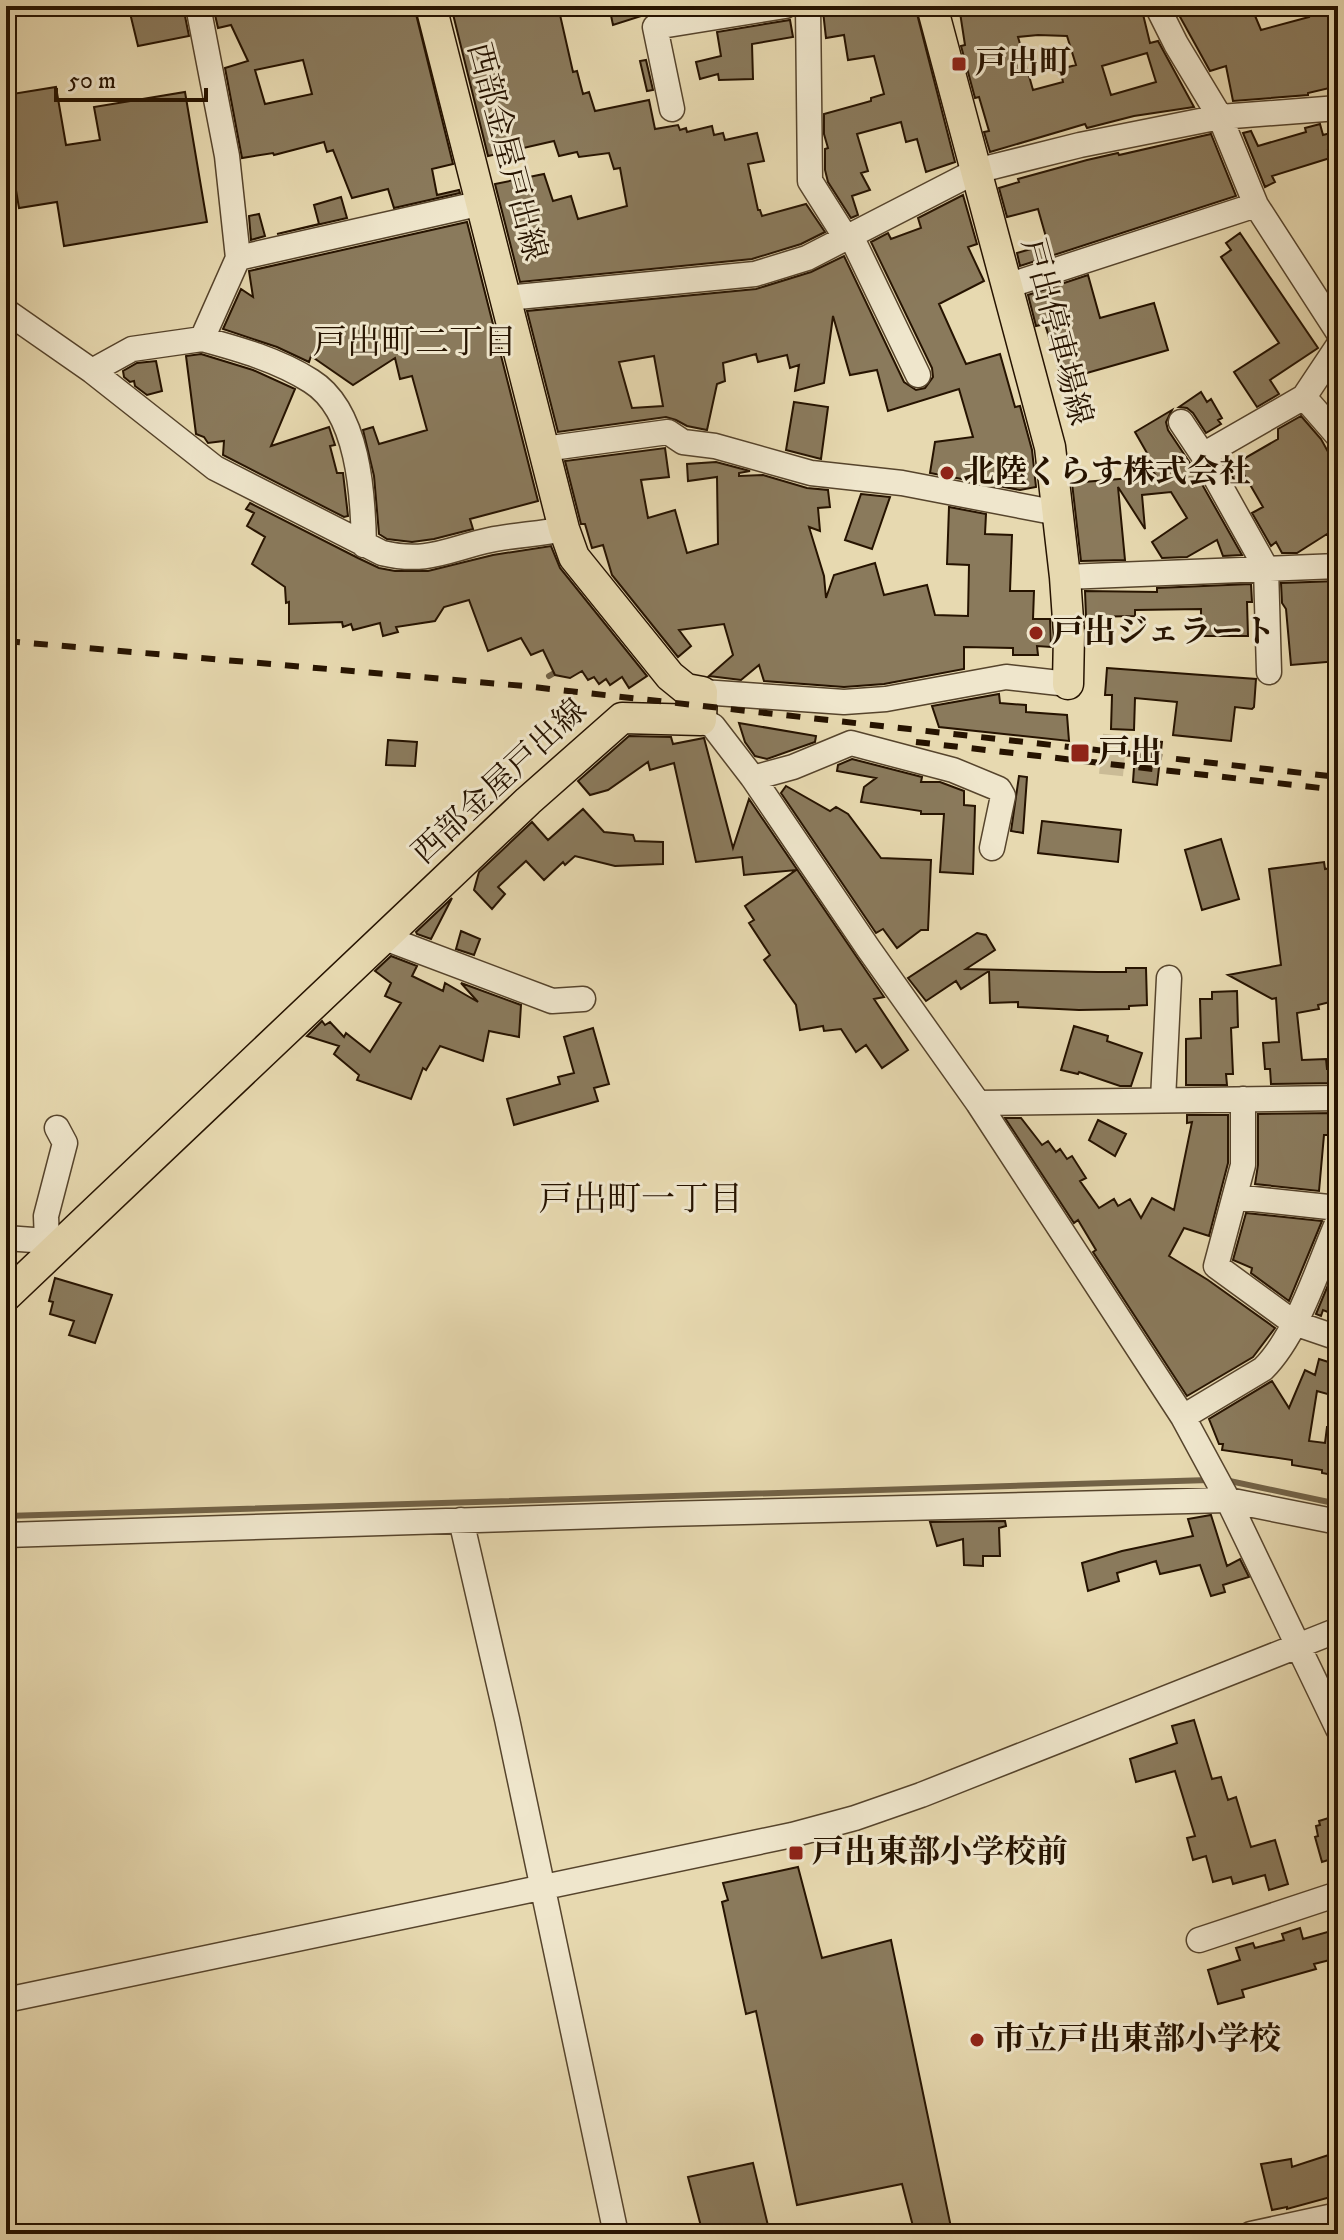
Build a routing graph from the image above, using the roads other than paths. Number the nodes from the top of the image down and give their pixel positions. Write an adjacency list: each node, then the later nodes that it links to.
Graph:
1 (198, 6): 14 (street)
2 (431, 6): 11 (main road, 西部金屋戸出線)
3 (785, 6): 8 (street)
4 (808, 6): 13 (street)
5 (932, 6): 10 (main road, 戸出停車場線)
6 (1157, 6): 9 (street)
7 (1338, 108): 9 (street)
8 (672, 109)
9 (1220, 117): 10 (street); 12 (street)
10 (976, 171): 13 (street); 15 (main road, 戸出停車場線)
11 (482, 203): 14 (street); 16 (main road, 西部金屋戸出線)
12 (1256, 205): 15 (street); 18 (street)
13 (848, 237): 16 (street); 22 (street)
14 (238, 258): 19 (street)
15 (1007, 286): 28 (main road, 戸出停車場線)
16 (507, 298): 26 (main road, 西部金屋戸出線)
17 (6, 311): 21 (street)
18 (1338, 332)
19 (202, 339): 21 (street); 30 (street)
20 (1338, 346): 23 (street)
21 (92, 371): 30 (street)
22 (918, 375)
23 (1304, 397): 25 (street); 27 (street)
24 (1181, 422): 27 (street)
25 (1338, 436)
26 (544, 449): 28 (street); 29 (main road, 西部金屋戸出線)
27 (1203, 455): 32 (street)
28 (1058, 513): 33 (main road, 戸出停車場線)
29 (564, 529): 30 (street); 36 (main road, 西部金屋戸出線)
30 (364, 545)
31 (1338, 566): 32 (street)
32 (1266, 568): 33 (street); 34 (street)
33 (1065, 577): 35 (main road, 戸出停車場線)
34 (1269, 672)
35 (1068, 684): 36 (street)
36 (702, 706): 37 (street); 39 (main road, 西部金屋戸出線)
37 (753, 778): 38 (street); 45 (street)
38 (992, 848)
39 (385, 938): 41 (street); 51 (main road, 西部金屋戸出線)
40 (1169, 978): 44 (street)
41 (583, 999)
42 (1338, 1098): 43 (street)
43 (1243, 1099): 44 (street); 47 (street)
44 (1163, 1100): 45 (street)
45 (978, 1103): 55 (street)
46 (57, 1128): 51 (street)
47 (1235, 1197): 48 (street); 53 (street)
48 (1338, 1208)
49 (1338, 1221): 53 (street)
50 (6, 1238): 51 (street)
51 (51, 1245): 52 (main road, 西部金屋戸出線)
52 (6, 1296)
53 (1294, 1323): 54 (street); 55 (street)
54 (1338, 1338)
55 (1183, 1417): 56 (street)
56 (1220, 1486): 57 (street); 58 (street); 61 (street)
57 (461, 1520): 59 (street); 63 (street)
58 (1338, 1522)
59 (6, 1535)
60 (1338, 1630): 61 (street)
61 (1297, 1645): 62 (street); 63 (street)
62 (1338, 1729)
63 (541, 1887): 66 (street); 68 (street)
64 (1338, 1894): 65 (street)
65 (1199, 1940)
66 (6, 2000)
67 (1338, 2215): 69 (street)
68 (616, 2234)
69 (1251, 2234)

